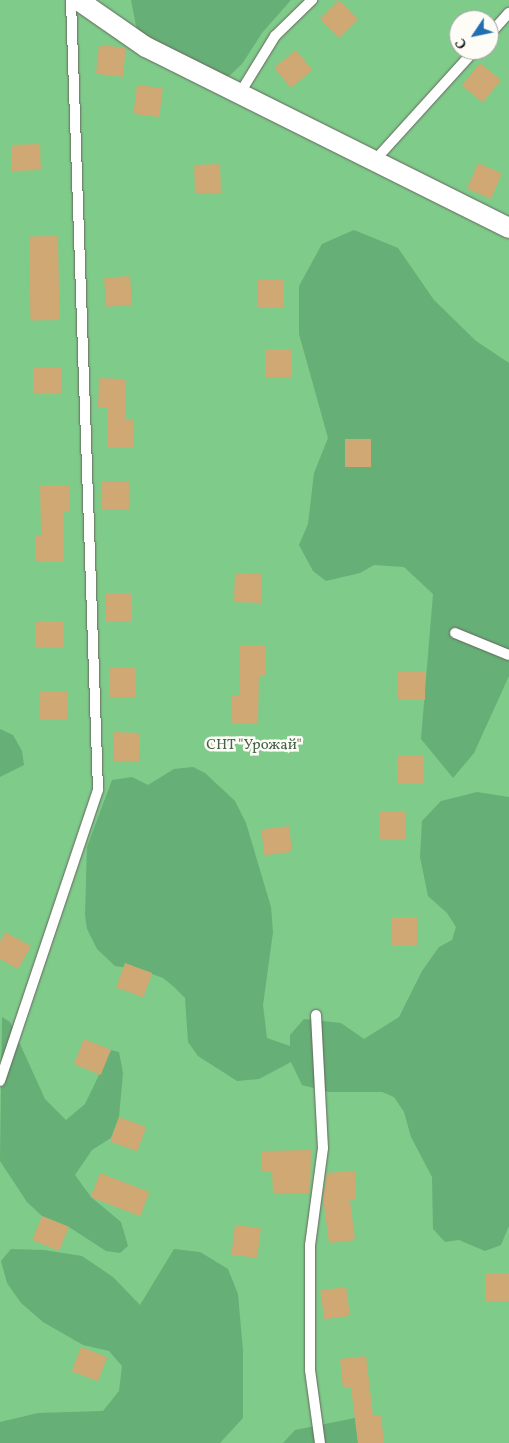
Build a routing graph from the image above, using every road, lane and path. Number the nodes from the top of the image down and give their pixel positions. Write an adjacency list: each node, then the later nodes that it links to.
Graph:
1 (71, 0): 13 (lane)
2 (78, 0): 7 (street)
3 (312, 0): 7 (lane)
4 (509, 13): 5 (lane)
5 (499, 24)
6 (466, 60): 8 (lane)
7 (240, 93): 8 (street)
8 (376, 159): 9 (street)
9 (509, 228)
10 (455, 633): 11 (lane)
11 (509, 655)
12 (316, 1015): 14 (lane)
13 (0, 1081)
14 (320, 1443)

